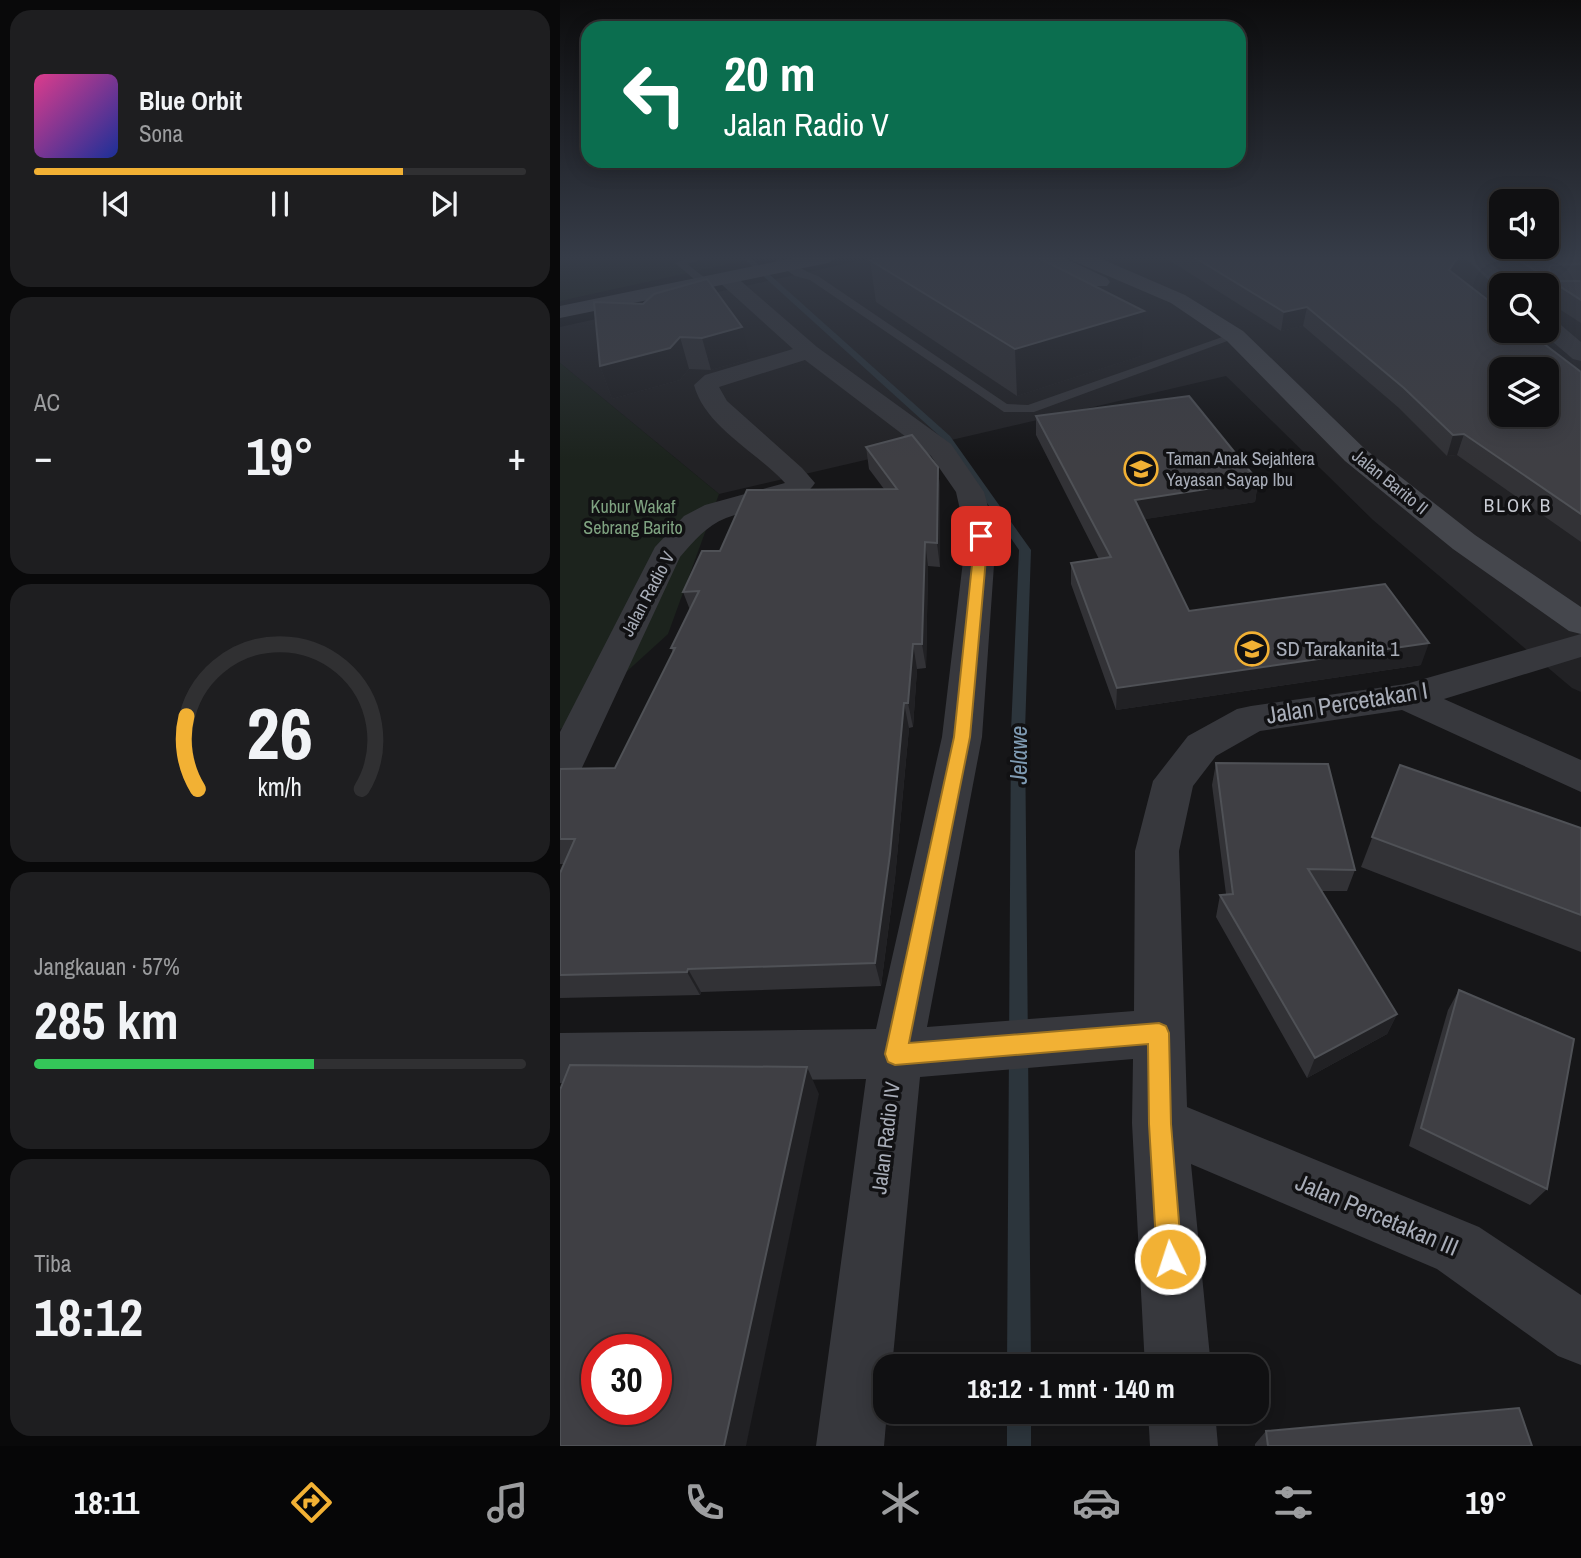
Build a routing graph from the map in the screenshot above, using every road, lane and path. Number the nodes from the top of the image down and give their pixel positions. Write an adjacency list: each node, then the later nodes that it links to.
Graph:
1 (793, 324): 7 (street, Jalan Radio IV)
2 (882, 324): 5 (lane)
3 (1210, 324): 5 (street, Jalan Barito II)
4 (1216, 324): 5 (street, Jalan Barito II)
5 (1225, 330): 9 (street, Jalan Barito II)
6 (1559, 335): 8 (street)
7 (809, 352): 12 (street, Jalan Radio V); 15 (street, Jalan Radio IV)
8 (1581, 354)
9 (1581, 623)
10 (1581, 645): 11 (street, Jalan Percetakan I)
11 (1406, 698): 13 (street); 14 (street, Jalan Percetakan I)
12 (560, 772)
13 (1581, 777)
14 (1159, 1033): 15 (street); 17 (street, Jalan Percetakan I)
15 (920, 1052): 16 (street); 21 (street, Jalan Radio IV)
16 (560, 1058)
17 (1160, 1124): 18 (street, Jalan Percetakan III); 19 (street, Jalan Percetakan I)
18 (1581, 1333)
19 (1177, 1354)
20 (1182, 1424): 22 (street)
21 (850, 1446)
22 (1184, 1446)

